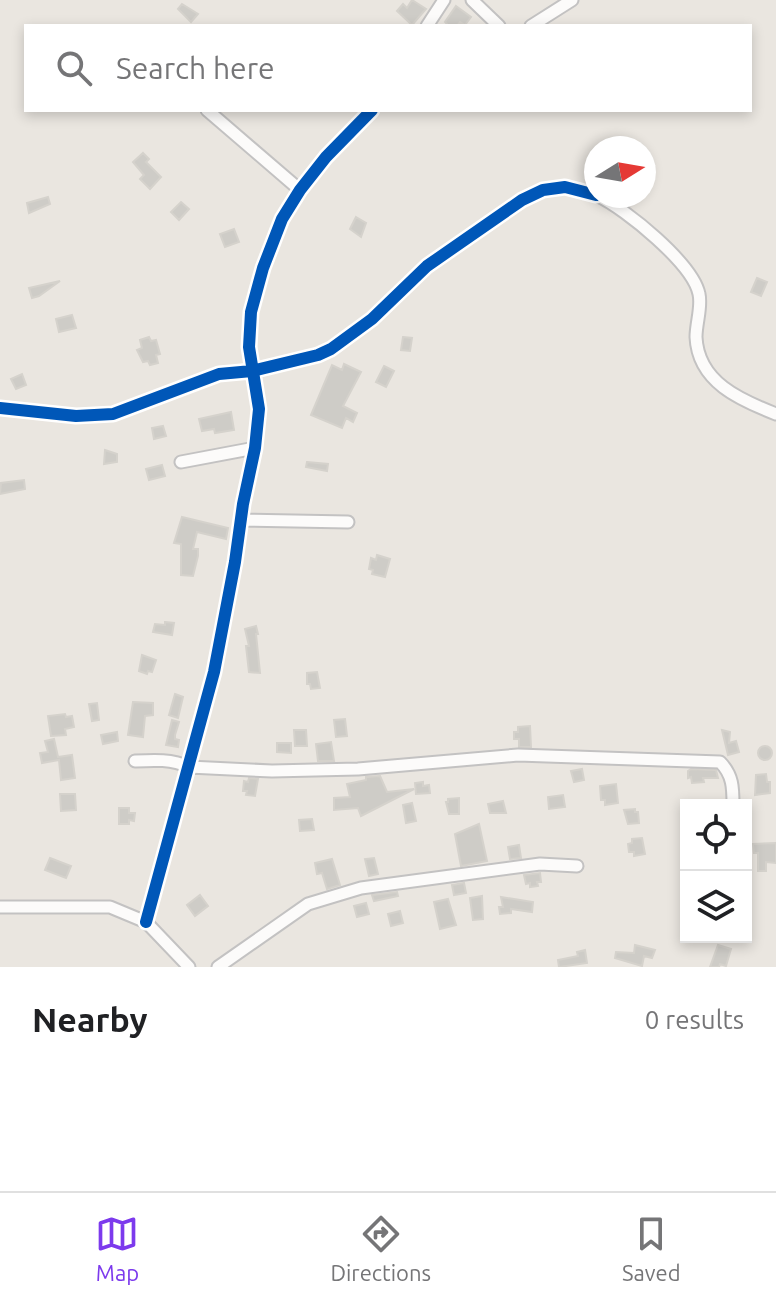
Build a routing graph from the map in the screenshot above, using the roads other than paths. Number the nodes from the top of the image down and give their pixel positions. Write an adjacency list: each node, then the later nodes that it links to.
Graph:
1 (444, 0): 4 (street)
2 (472, 0): 5 (street)
3 (572, 0): 6 (street)
4 (428, 24)
5 (497, 24)
6 (534, 24)
7 (209, 112): 9 (street)
8 (370, 112): 9 (street)
9 (300, 190): 12 (street)
10 (584, 192): 12 (street)
11 (621, 208): 14 (street)
12 (252, 371): 13 (street); 15 (street)
13 (0, 408)
14 (776, 414)
15 (255, 448): 16 (street); 17 (street)
16 (181, 462)
17 (241, 520): 18 (street); 20 (street)
18 (348, 522)
19 (135, 761): 20 (street)
20 (189, 767): 21 (street); 24 (street)
21 (733, 799)
22 (577, 866): 26 (street)
23 (0, 907): 24 (street)
24 (146, 922): 25 (street)
25 (189, 967)
26 (218, 967)

